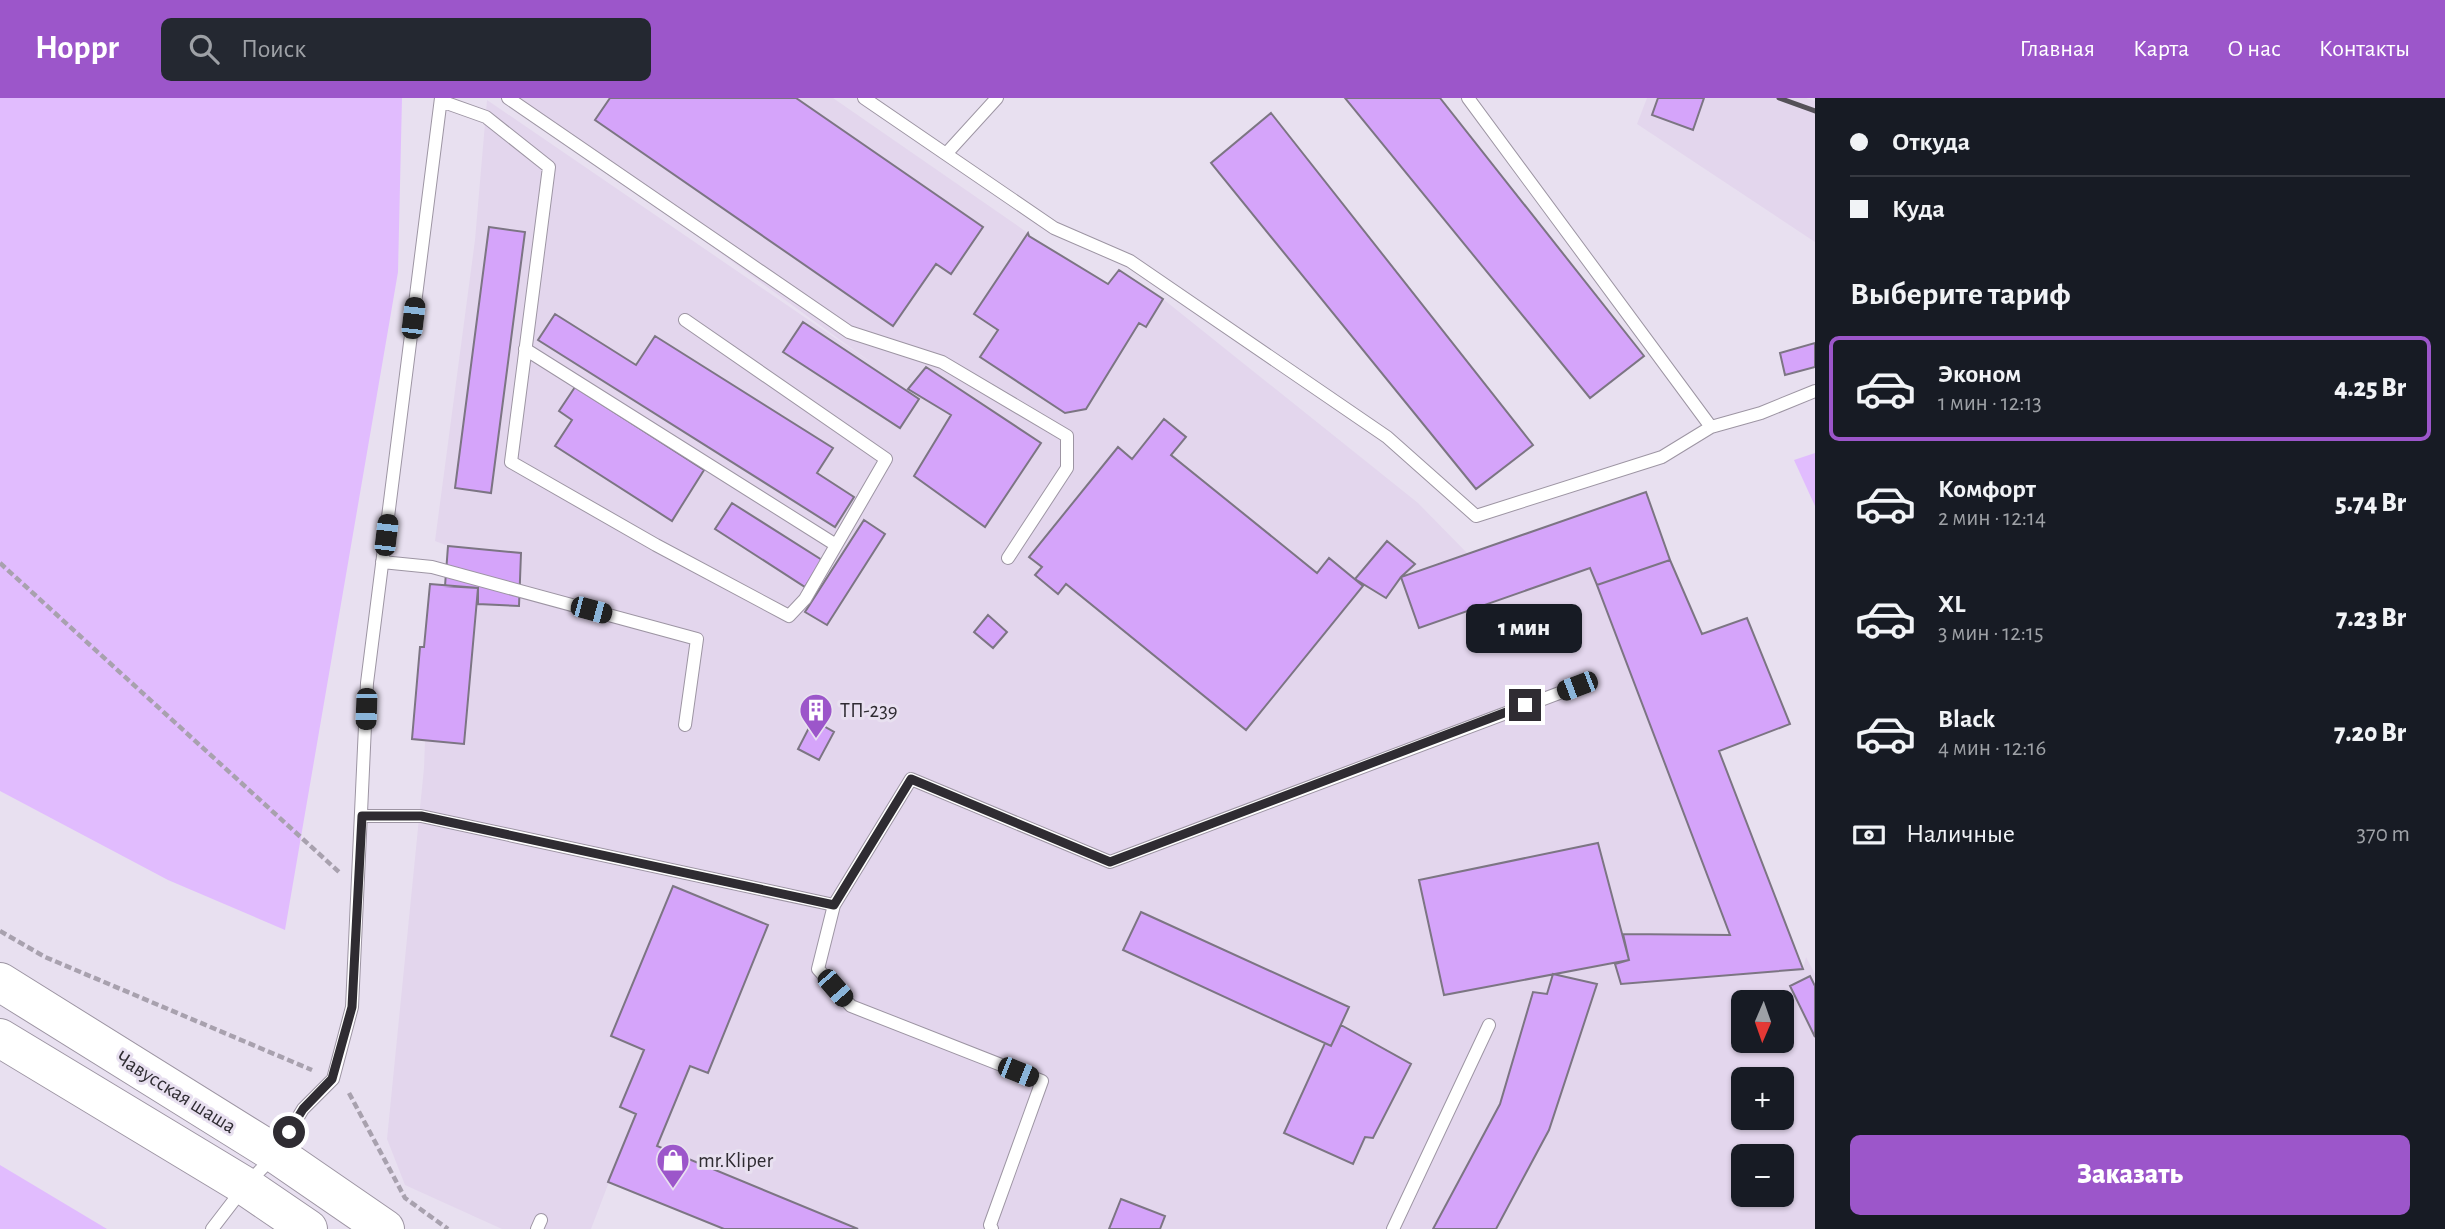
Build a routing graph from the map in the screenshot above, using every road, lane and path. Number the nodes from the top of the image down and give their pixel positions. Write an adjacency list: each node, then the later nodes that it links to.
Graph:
1 (508, 98): 12 (lane)
2 (864, 98): 6 (lane)
3 (997, 98): 6 (lane)
4 (1468, 98): 10 (lane)
5 (441, 100): 8 (lane); 13 (lane)
6 (946, 154): 10 (lane)
7 (685, 320): 11 (lane)
8 (525, 349): 11 (lane); 11 (lane)
9 (1815, 391): 10 (lane)
10 (1712, 427)
11 (836, 545)
12 (1007, 558)
13 (382, 562): 16 (lane); 17 (lane)
14 (0, 563): 18 (path)
15 (1577, 686): 19 (lane)
16 (685, 726)
17 (362, 816): 18 (lane); 19 (lane)
18 (358, 889): 24 (lane)
19 (834, 905): 31 (lane)
20 (0, 931): 24 (path)
21 (0, 982): 25 (main road, Чавусская шаша)
22 (1489, 1025): 32 (lane)
23 (0, 1038): 26 (main road, Чавусская шаша)
24 (332, 1079): 25 (lane); 30 (path)
25 (276, 1154): 26 (lane); 29 (main road, Чавусская шаша)
26 (245, 1186): 27 (lane); 28 (main road, Чавусская шаша)
27 (212, 1229)
28 (308, 1229)
29 (385, 1229)
30 (447, 1229)
31 (992, 1229)
32 (1392, 1229)

